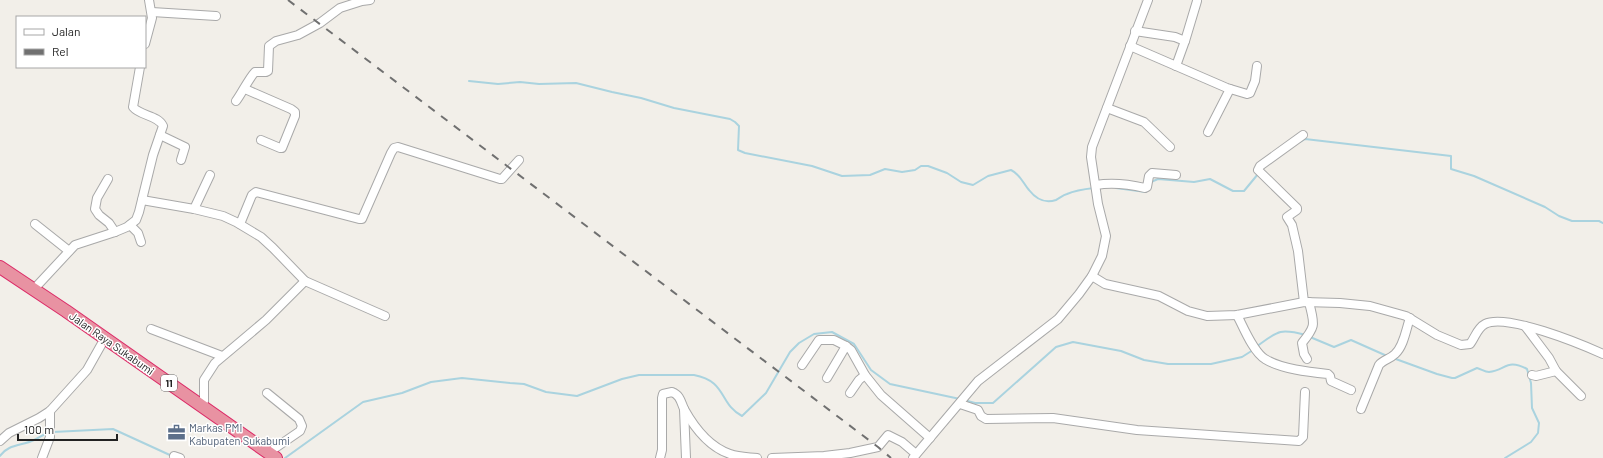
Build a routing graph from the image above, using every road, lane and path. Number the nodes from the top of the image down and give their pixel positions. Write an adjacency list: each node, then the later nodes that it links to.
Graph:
1 (149, 0): 5 (street)
2 (370, 0): 14 (street)
3 (1148, 0): 7 (street)
4 (1197, 1): 9 (street)
5 (152, 12): 6 (street); 8 (street)
6 (216, 16)
7 (1135, 31): 9 (street); 10 (street)
8 (146, 41)
9 (1185, 41): 11 (street)
10 (1130, 46): 11 (street); 17 (street)
11 (1176, 66): 15 (street)
12 (1257, 66): 15 (street)
13 (140, 68): 19 (street)
14 (245, 88): 16 (street); 21 (street)
15 (1230, 89): 18 (street)
16 (236, 101)
17 (1107, 108): 22 (street); 28 (street)
18 (1208, 132)
19 (160, 135): 23 (street); 29 (street)
20 (1303, 135): 41 (street)
21 (261, 140)
22 (1170, 147)
23 (181, 160)
24 (519, 160): 32 (street)
25 (210, 175): 30 (street)
26 (1176, 175): 28 (street)
27 (108, 179): 34 (street)
28 (1096, 187): 38 (street)
29 (142, 200): 30 (street); 33 (street)
30 (194, 209): 32 (street)
31 (35, 224): 36 (street)
32 (240, 224): 39 (street)
33 (130, 225): 34 (street); 35 (street)
34 (115, 232): 36 (street)
35 (141, 242)
36 (69, 251): 40 (street)
37 (0, 267): 40 (highway, 11)
38 (1092, 276): 42 (street); 62 (street)
39 (305, 282): 43 (street); 50 (street)
40 (34, 289): 47 (highway, Jalan Raya Sukabumi / 11)
41 (1307, 302): 42 (street); 44 (street); 51 (street)
42 (1237, 314): 57 (street)
43 (386, 316)
44 (1410, 318): 45 (street); 65 (street)
45 (1525, 326): 49 (street); 53 (street)
46 (151, 329): 50 (street)
47 (105, 338): 63 (highway, Jalan Raya Sukabumi / 11); 66 (street)
48 (846, 346): 52 (street); 54 (street); 56 (street)
49 (1602, 351)
50 (222, 356): 63 (street)
51 (1307, 359)
52 (802, 365)
53 (1556, 371): 55 (street); 61 (street)
54 (864, 375): 59 (street); 67 (street)
55 (1532, 375)
56 (827, 378)
57 (1351, 390)
58 (1305, 392): 62 (street)
59 (850, 393)
60 (267, 394): 69 (street)
61 (1581, 396)
62 (960, 404): 67 (street)
63 (202, 406): 69 (highway, Jalan Raya Sukabumi / 11)
64 (684, 409): 73 (street); 74 (street); 75 (street)
65 (1361, 409)
66 (50, 410): 68 (street); 72 (street)
67 (930, 438): 70 (street)
68 (0, 441)
69 (272, 455)
70 (914, 456): 71 (street)
71 (800, 457): 76 (street)
72 (42, 458)
73 (660, 458)
74 (686, 458)
75 (757, 458)
76 (772, 458)

